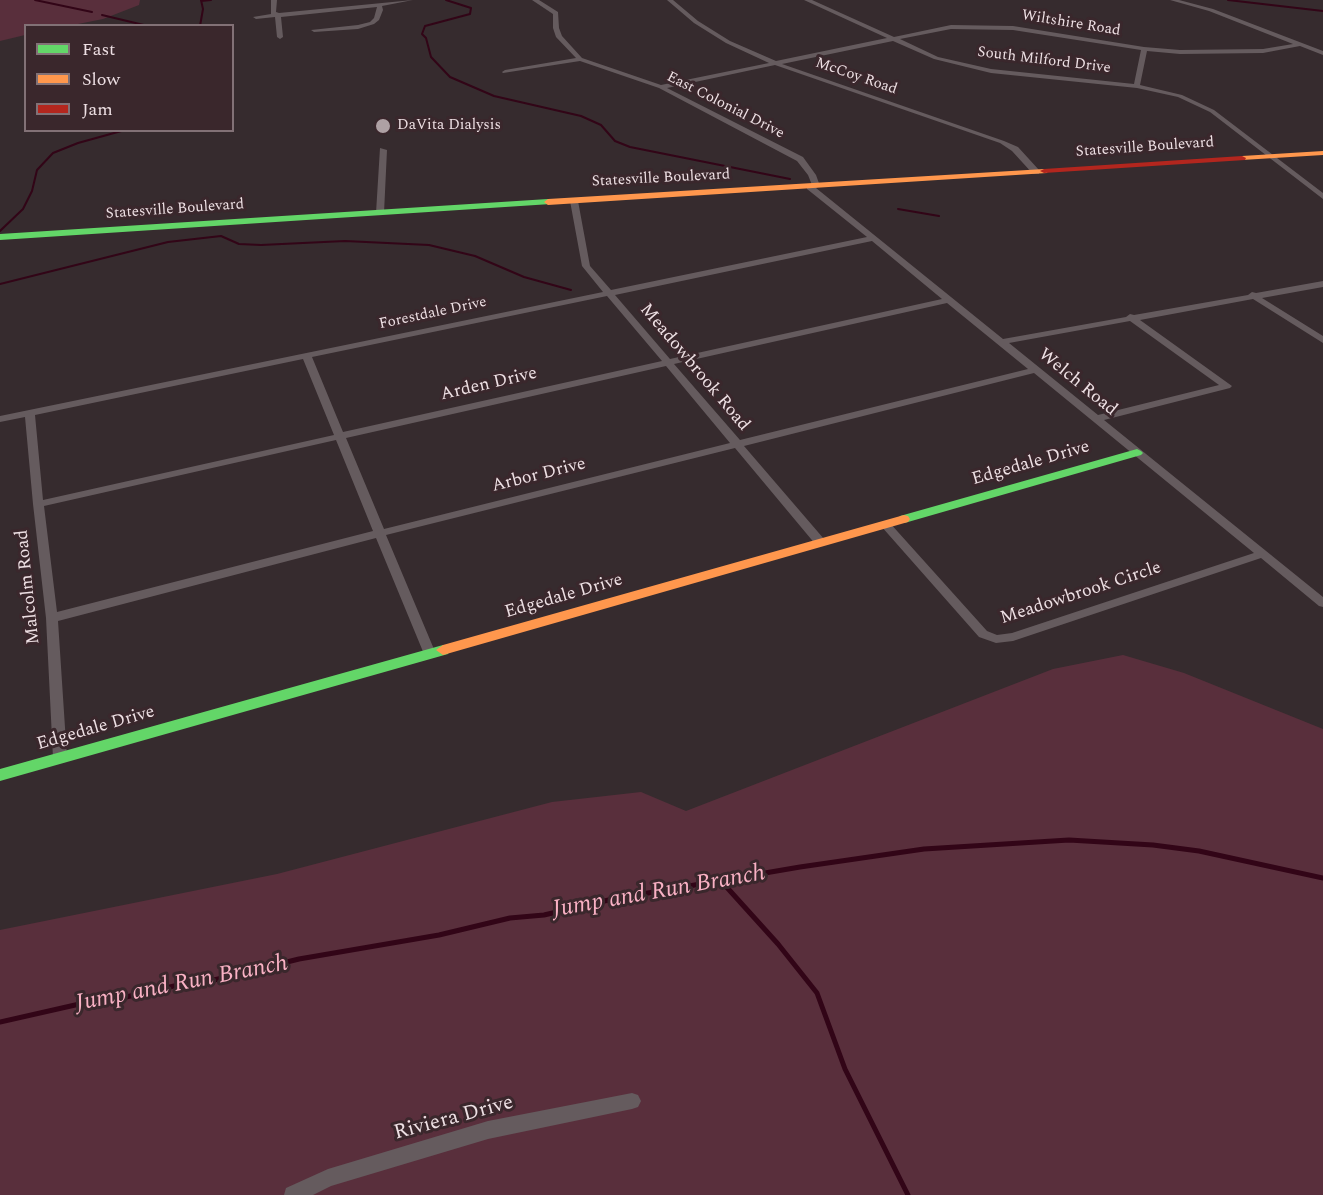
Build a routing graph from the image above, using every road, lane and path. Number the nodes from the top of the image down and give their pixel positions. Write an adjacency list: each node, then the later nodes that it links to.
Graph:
1 (274, 0): 9 (street)
2 (410, 0): 8 (street)
3 (535, 0): 17 (street, East Colonial Drive)
4 (670, 0): 18 (street, McCoy Road)
5 (807, 0): 13 (street, South Milford Drive)
6 (1173, 0): 7 (street)
7 (1189, 2): 14 (street)
8 (378, 5): 9 (street); 11 (street)
9 (279, 15): 10 (street); 12 (street)
10 (256, 16)
11 (314, 30)
12 (280, 37)
13 (891, 38): 15 (street, Wiltshire Road); 18 (street, Wiltshire Road); 21 (street, South Milford Drive)
14 (1301, 44): 15 (street, Wiltshire Road); 16 (street)
15 (1144, 49): 21 (street)
16 (1323, 53)
17 (580, 59): 19 (street); 20 (street, East Colonial Drive)
18 (774, 63): 20 (street, Wiltshire Road); 25 (street, McCoy Road)
19 (505, 72)
20 (661, 87): 26 (street, East Colonial Drive)
21 (1137, 87): 24 (street, South Milford Drive)
22 (383, 150): 29 (street)
23 (1323, 153): 24 (main road, Statesville Boulevard)
24 (1272, 156): 25 (main road, Statesville Boulevard); 27 (street, South Milford Drive)
25 (1036, 172): 26 (main road, Statesville Boulevard)
26 (813, 187): 28 (main road, Statesville Boulevard); 31 (street, Welch Road)
27 (1323, 197)
28 (574, 201): 29 (main road, Statesville Boulevard); 33 (street, Meadowbrook Road)
29 (380, 213): 30 (main road, Statesville Boulevard)
30 (0, 237)
31 (872, 239): 33 (street, Forestdale Drive); 35 (street, Welch Road)
32 (1323, 284): 34 (street)
33 (609, 293): 39 (street, Forestdale Drive); 40 (street, Meadowbrook Road)
34 (1252, 296): 36 (street); 37 (street)
35 (948, 300): 38 (street, Welch Road); 40 (street, Arden Drive)
36 (1130, 317): 38 (street); 43 (street)
37 (1323, 340)
38 (1000, 342): 41 (street, Welch Road)
39 (306, 355): 42 (street, Forestdale Drive); 45 (street)
40 (666, 362): 45 (street, Arden Drive); 46 (street, Meadowbrook Road)
41 (1035, 370): 43 (street, Welch Road); 46 (street, Arbor Drive)
42 (30, 412): 44 (street, Forestdale Drive); 48 (street, Malcolm Road)
43 (1095, 418): 47 (street, Welch Road)
44 (0, 419)
45 (341, 436): 48 (street, Arden Drive); 50 (street)
46 (737, 444): 50 (street, Arbor Drive); 51 (street, Meadowbrook Road)
47 (1137, 453): 49 (main road, Edgedale Drive); 52 (street, Welch Road)
48 (38, 504): 54 (street, Malcolm Road)
49 (885, 524): 51 (main road, Edgedale Drive); 52 (street, Meadowbrook Circle)
50 (381, 533): 54 (street, Arbor Drive); 55 (street)
51 (820, 542): 55 (main road, Edgedale Drive)
52 (1262, 554): 53 (street, Welch Road)
53 (1323, 603)
54 (52, 618): 56 (street, Malcolm Road)
55 (430, 654): 56 (main road, Edgedale Drive)
56 (60, 758): 57 (main road, Edgedale Drive)
57 (0, 775)
58 (632, 1101): 59 (street, Riviera Drive)
59 (293, 1195)

